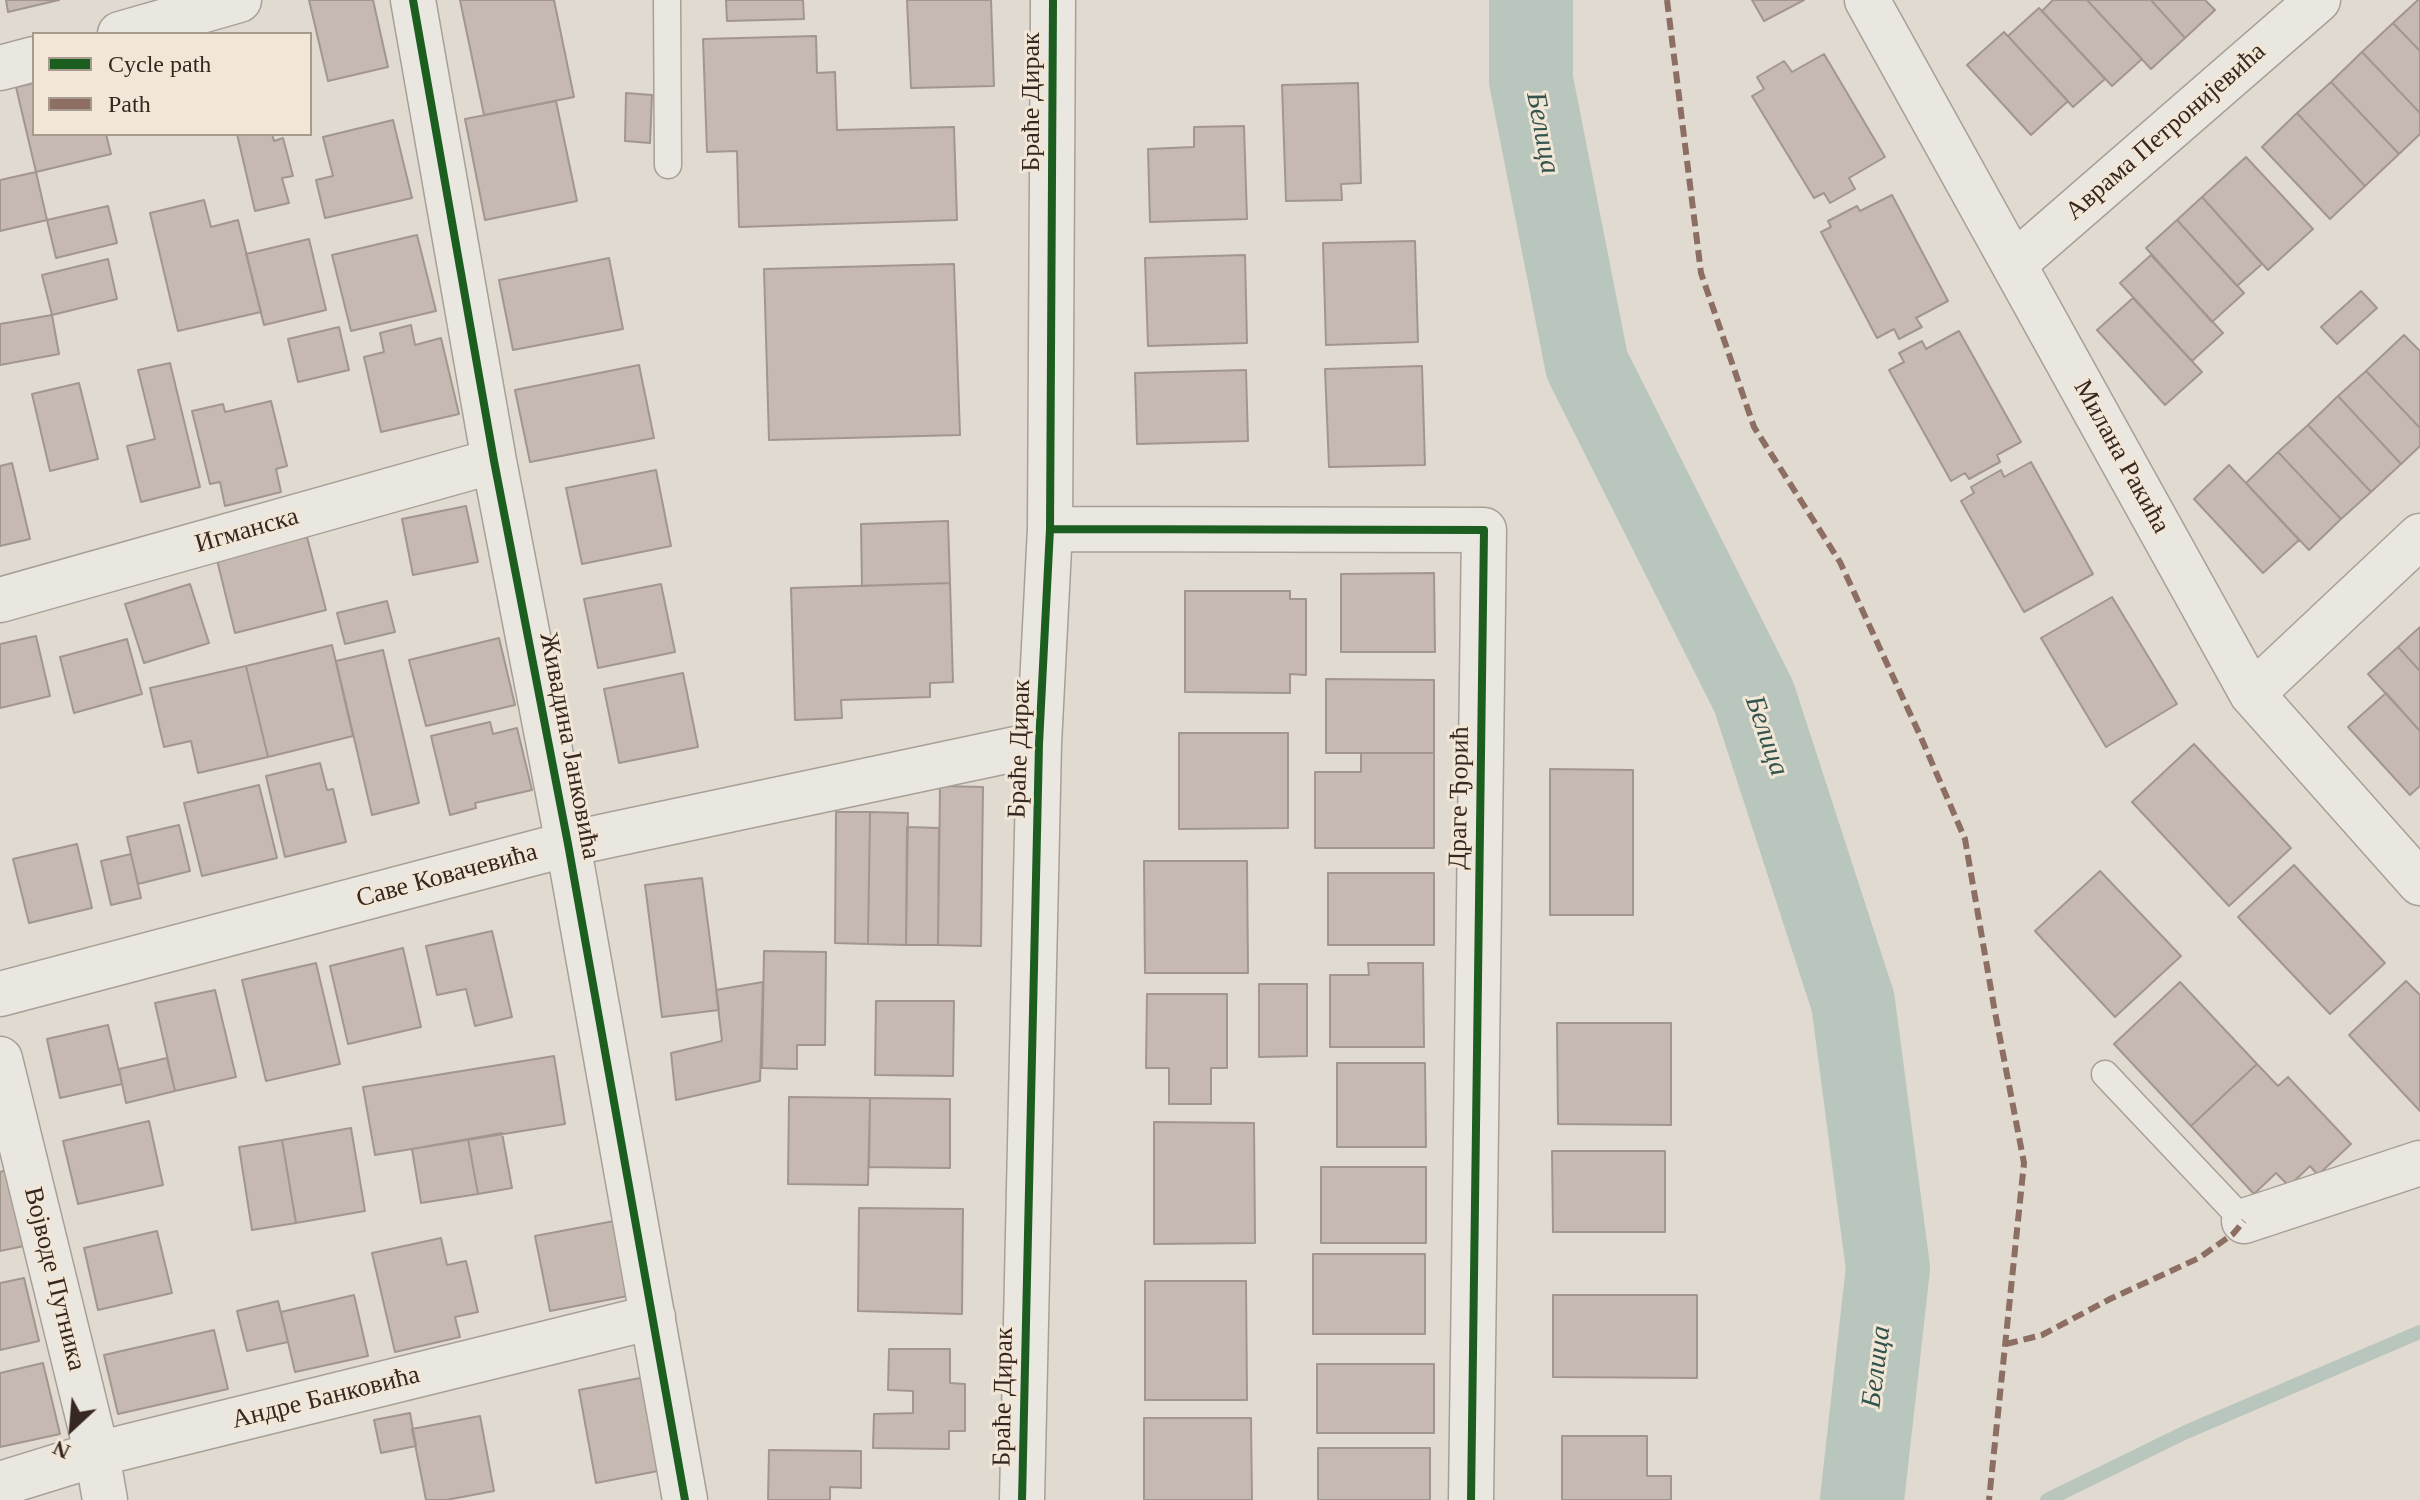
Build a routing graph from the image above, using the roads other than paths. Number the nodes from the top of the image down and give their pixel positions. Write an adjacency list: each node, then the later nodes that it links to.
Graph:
1 (239, 0): 7 (street)
2 (413, 0): 12 (street, Живадина Јанковића)
3 (667, 0): 10 (lane)
4 (1053, 0): 13 (street, Браће Дирак)
5 (1867, 0): 11 (street, Милана Ракића)
6 (2318, 0): 11 (street, Аврама Петронијевића)
7 (127, 32)
8 (32, 60): 9 (street)
9 (0, 68)
10 (668, 165)
11 (2014, 264): 16 (street, Милана Ракића)
12 (494, 461): 15 (street, Игманска); 18 (street, Живадина Јанковића)
13 (1050, 529): 17 (street, Браће Дирак); 31 (street, Драге Ђорић)
14 (2420, 536): 16 (street)
15 (0, 600)
16 (2252, 694): 19 (street, Милана Ракића)
17 (1039, 744): 18 (street, Саве Ковачевића); 30 (street, Браће Дирак)
18 (568, 844): 20 (street, Саве Ковачевића); 25 (street, Живадина Јанковића)
19 (2420, 883)
20 (0, 994)
21 (0, 1059): 26 (street, Војводе Путника)
22 (2105, 1074): 24 (lane)
23 (2420, 1163): 24 (street)
24 (2244, 1221)
25 (653, 1317): 26 (street, Андре Банковића); 29 (street, Живадина Јанковића)
26 (97, 1454): 27 (street, Андре Банковића); 28 (street, Војводе Путника)
27 (0, 1484)
28 (105, 1500)
29 (685, 1500)
30 (1022, 1500)
31 (1471, 1500)

